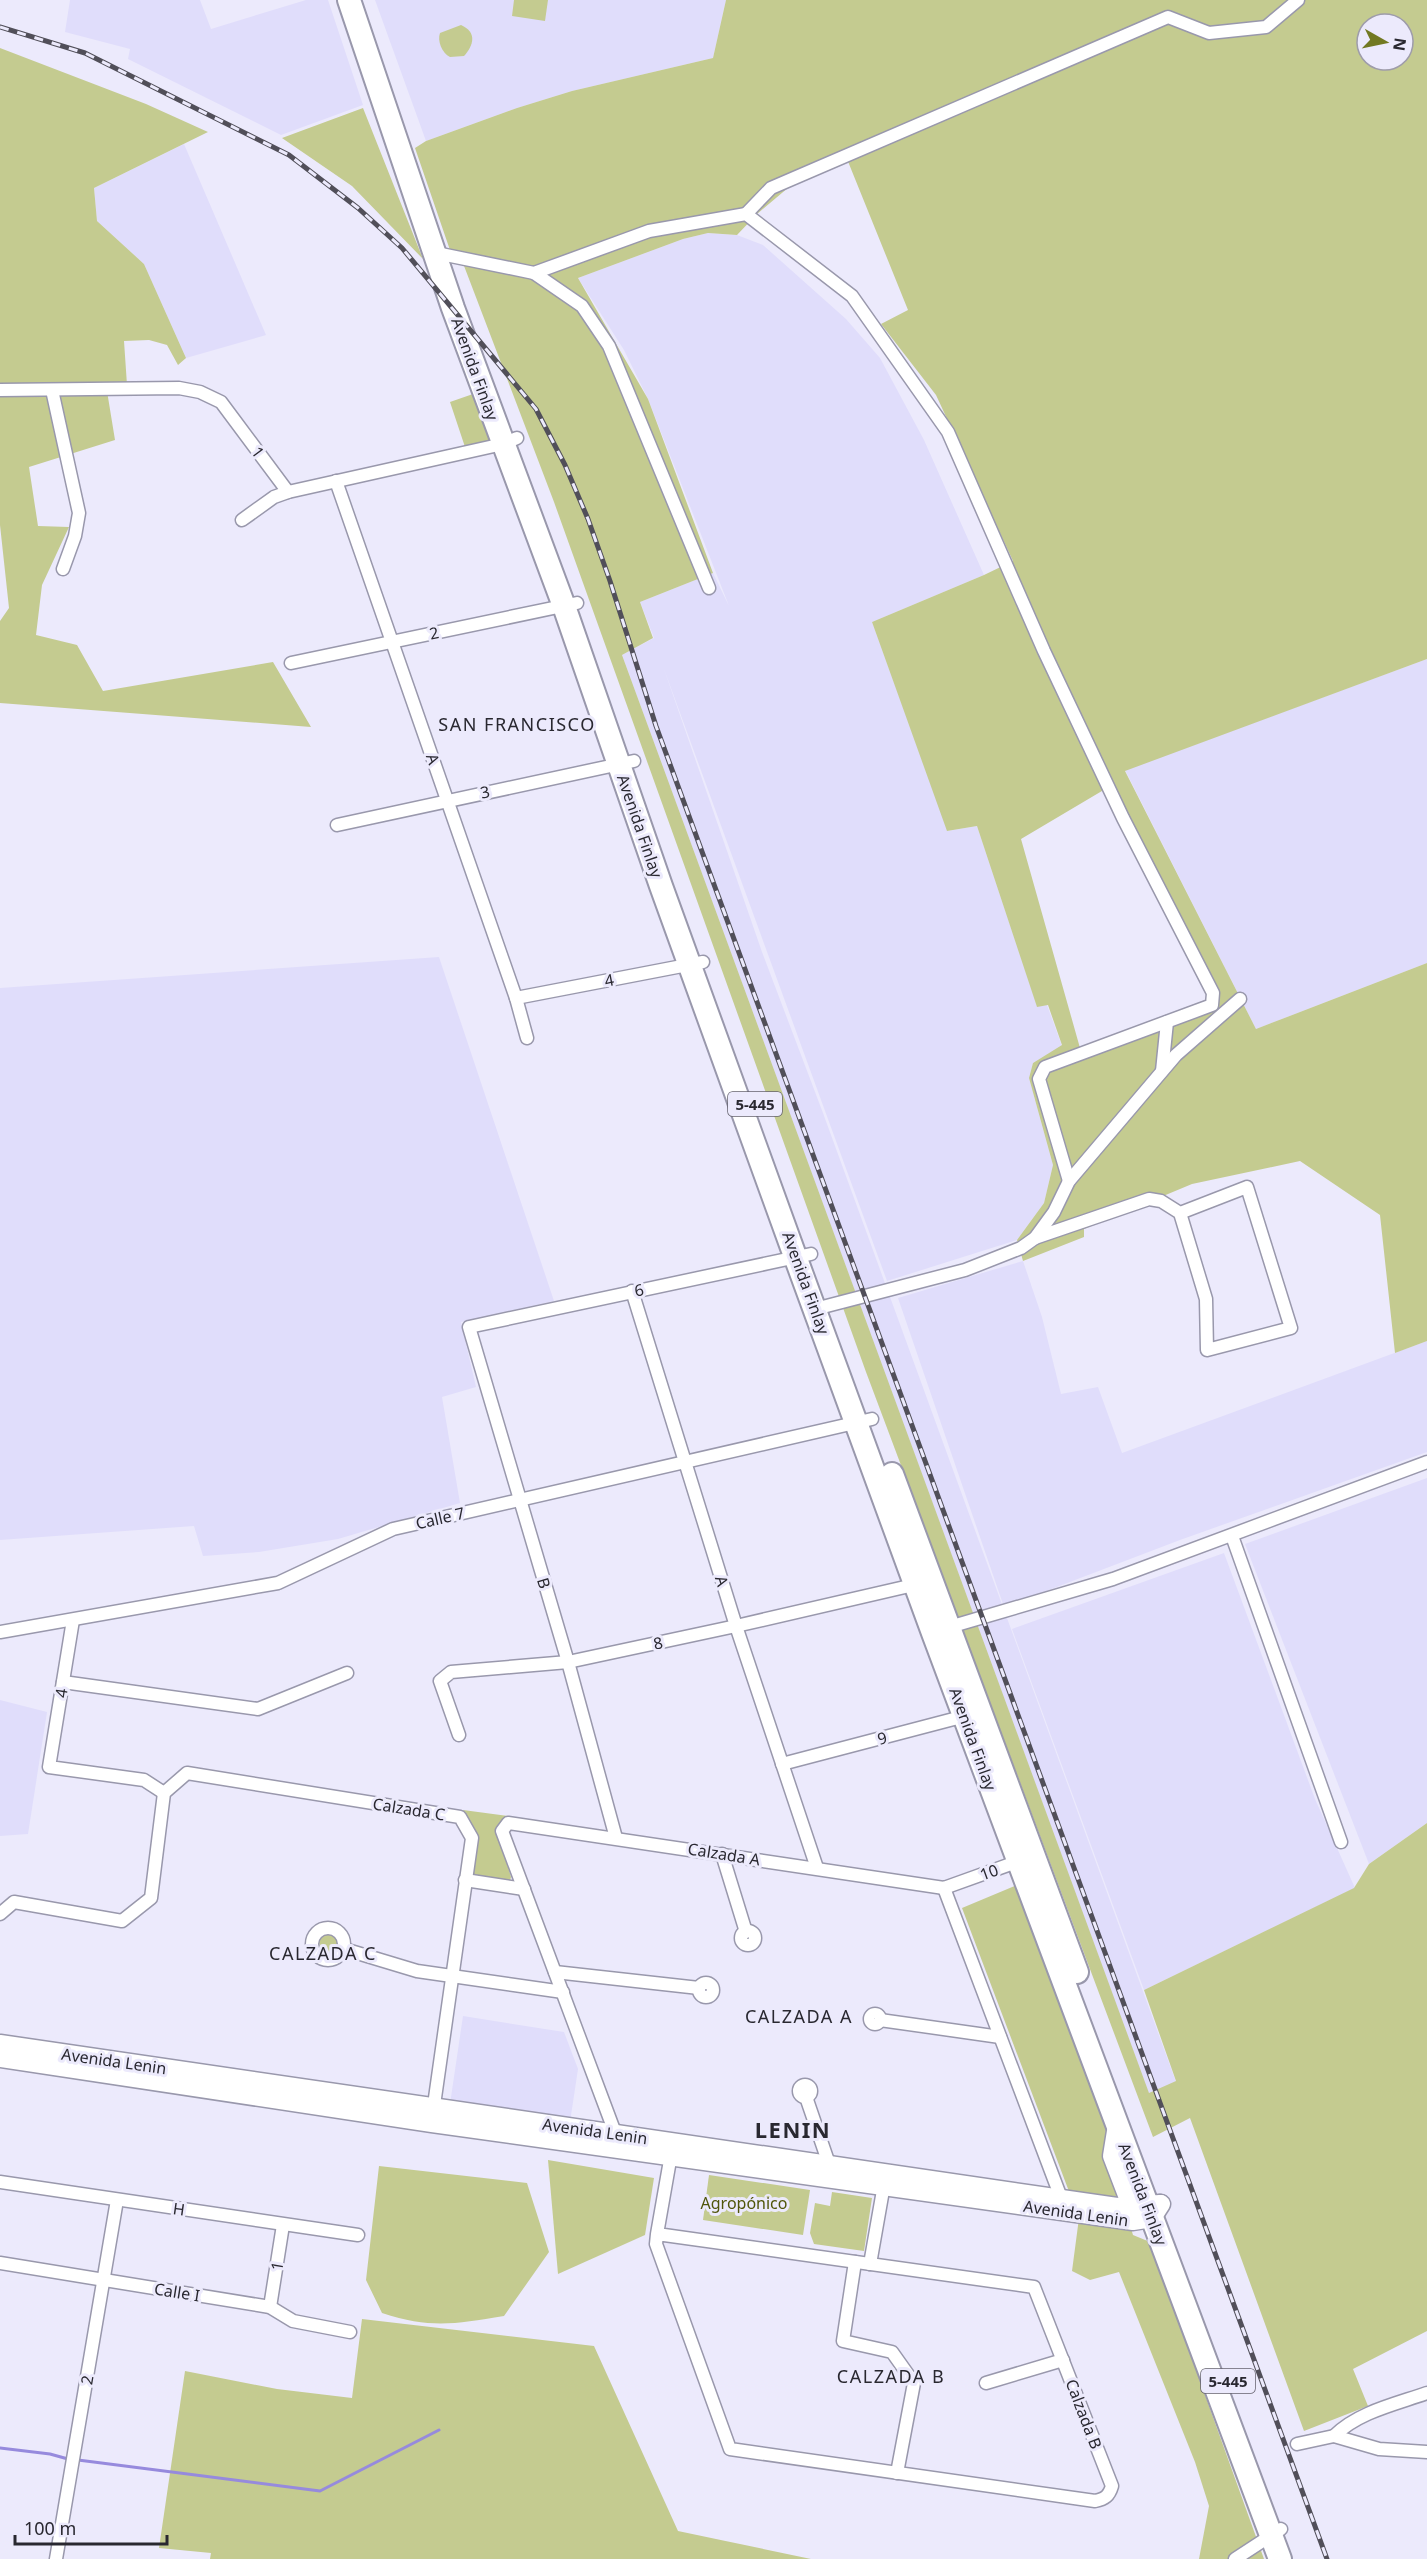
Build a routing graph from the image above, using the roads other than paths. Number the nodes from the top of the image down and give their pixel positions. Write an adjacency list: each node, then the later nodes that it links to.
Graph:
1 (349, 0): 5 (highway, Avenida Finlay / 5-445)
2 (361, 0): 5 (highway, Avenida Finlay / 5-445)
3 (1298, 0): 4 (street)
4 (746, 214): 6 (street); 24 (street)
5 (444, 254): 6 (street); 9 (highway, Avenida Finlay / 5-445)
6 (534, 273): 14 (street)
7 (0, 390): 8 (street, 1)
8 (52, 390): 11 (street, 1); 13 (street)
9 (510, 441): 10 (street); 15 (highway, Avenida Finlay / 5-445)
10 (336, 481): 11 (street); 16 (street, A)
11 (288, 492): 12 (street)
12 (242, 520)
13 (63, 569)
14 (709, 588)
15 (571, 604): 16 (street, 2); 18 (highway, Avenida Finlay / 5-445)
16 (392, 642): 17 (street, 2); 19 (street, A)
17 (291, 663)
18 (627, 763): 19 (street, 3); 21 (highway, Avenida Finlay / 5-445)
19 (448, 800): 20 (street, 3); 22 (street, A)
20 (337, 825)
21 (696, 964): 22 (street, 4); 30 (highway, Avenida Finlay / 5-445)
22 (516, 998): 25 (street, A)
23 (1240, 999): 26 (street)
24 (1167, 1022): 26 (street); 27 (street)
25 (527, 1038)
26 (1162, 1071): 27 (street)
27 (1069, 1181): 29 (street)
28 (1180, 1213): 28 (street); 29 (street)
29 (1035, 1238): 32 (street)
30 (803, 1255): 31 (street, 6); 32 (highway, Avenida Finlay / 5-445)
31 (632, 1291): 33 (street, 6); 35 (street, A)
32 (822, 1307): 34 (highway, Avenida Finlay / 5-445)
33 (469, 1327): 37 (street, B)
34 (864, 1421): 35 (street, Calle 7); 39 (highway, Avenida Finlay / 5-445)
35 (685, 1462): 37 (street, Calle 7); 42 (street, A)
36 (1427, 1462): 38 (street)
37 (519, 1500): 40 (street, Calle 7); 46 (street, B)
38 (1232, 1536): 44 (street); 54 (street)
39 (924, 1583): 42 (street, 8); 44 (highway, Avenida Finlay / 5-445)
40 (73, 1620): 43 (street, Calle 7); 48 (street, 4)
41 (0, 1621): 43 (street)
42 (736, 1626): 46 (street, 8); 51 (street, A)
43 (14, 1630): 45 (street, Calle 7)
44 (941, 1630): 49 (highway, Avenida Finlay / 5-445)
45 (0, 1632)
46 (568, 1662): 50 (street, 8); 53 (street, B)
47 (347, 1672): 48 (street)
48 (63, 1682): 52 (street, 4)
49 (973, 1714): 51 (street, 9); 56 (highway, Avenida Finlay / 5-445)
50 (459, 1735)
51 (782, 1764): 57 (street, A)
52 (164, 1793): 58 (street, Calzada C); 61 (street)
53 (616, 1838): 55 (street, Calzada A); 60 (street, Calzada A)
54 (1341, 1842)
55 (722, 1854): 57 (street, Calzada A); 62 (street)
56 (1026, 1858): 59 (street, 10); 81 (highway, Avenida Finlay / 5-445); 81 (highway, Avenida Finlay / 5-445)
57 (817, 1868): 59 (street, Calzada A)
58 (465, 1880): 60 (street); 65 (street, Calzada C)
59 (944, 1888): 69 (street)
60 (524, 1889): 64 (street, Calzada A)
61 (0, 1914)
62 (746, 1932)
63 (344, 1949): 65 (street)
64 (555, 1972): 66 (street); 67 (street, Calzada A)
65 (451, 1975): 67 (street); 73 (street, Calzada C)
66 (699, 1988)
67 (563, 1992): 74 (street, Calzada A)
68 (880, 2020): 69 (street)
69 (1000, 2037): 80 (street)
70 (0, 2044): 73 (street, Avenida Lenin)
71 (0, 2058): 73 (street, Avenida Lenin)
72 (807, 2097): 76 (street)
73 (433, 2116): 74 (street, Avenida Lenin)
74 (619, 2142): 75 (street, Avenida Lenin)
75 (672, 2149): 76 (street, Avenida Lenin); 77 (street, Avenida Lenin); 83 (street, Calzada B)
76 (829, 2164): 77 (street, Avenida Lenin)
77 (885, 2179): 80 (street, Avenida Lenin); 87 (street)
78 (0, 2182): 79 (street, H)
79 (117, 2200): 82 (street, H); 88 (street, 2)
80 (1064, 2205): 81 (street, Avenida Lenin)
81 (1145, 2211): 98 (highway, Avenida Finlay / 5-445)
82 (284, 2225): 84 (street, H); 89 (street, 1)
83 (657, 2234): 85 (street, Calzada B); 97 (street, Calzada B)
84 (358, 2235)
85 (855, 2262): 87 (street, Calzada B); 97 (street)
86 (0, 2263): 88 (street, Calle I)
87 (870, 2264): 91 (street, Calzada B)
88 (104, 2280): 89 (street, Calle I); 99 (street, 2)
89 (270, 2307): 90 (street, Calle I)
90 (350, 2332)
91 (1063, 2360): 92 (street); 97 (street, Calzada B)
92 (986, 2383)
93 (1427, 2393): 94 (street)
94 (1334, 2436): 95 (street); 96 (street)
95 (1297, 2444)
96 (1427, 2452)
97 (897, 2473)
98 (1276, 2532): 100 (street); 101 (highway, Avenida Finlay / 5-445); 102 (highway, Avenida Finlay / 5-445)
99 (56, 2559)
100 (1234, 2559)
101 (1280, 2559)
102 (1292, 2559)

